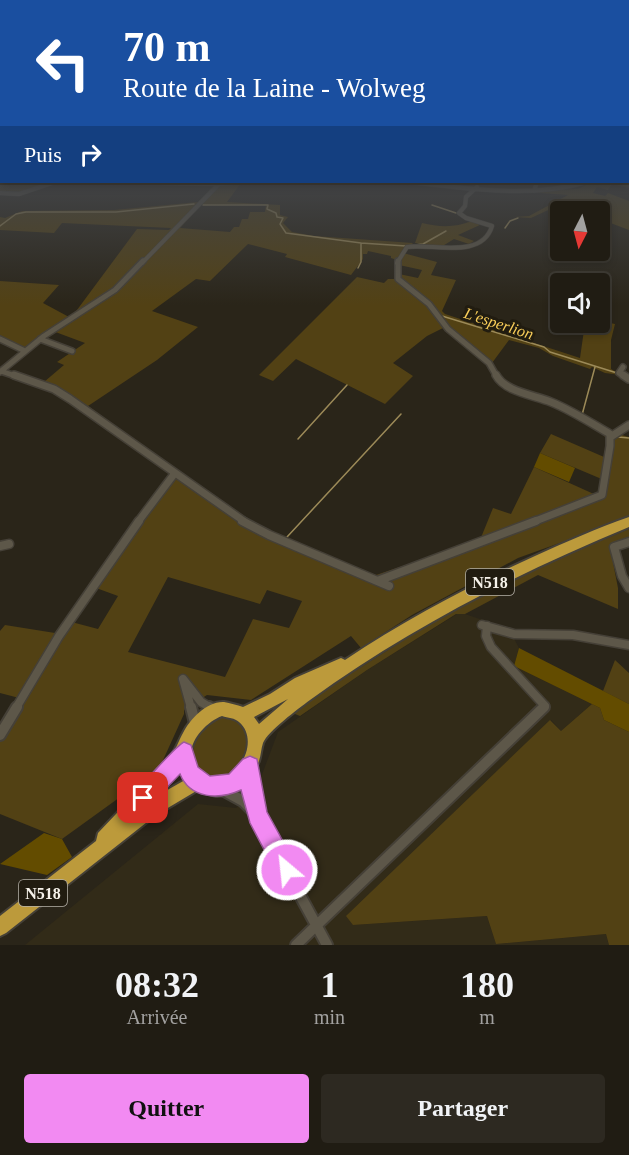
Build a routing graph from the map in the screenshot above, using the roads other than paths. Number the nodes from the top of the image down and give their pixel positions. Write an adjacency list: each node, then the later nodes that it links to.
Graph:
1 (187, 217): 4 (street)
2 (466, 217): 11 (street)
3 (0, 339): 5 (street)
4 (40, 339): 5 (street); 6 (street)
5 (25, 351): 8 (street)
6 (72, 351)
7 (623, 367): 9 (street)
8 (1, 371): 12 (street)
9 (629, 379)
10 (629, 425): 11 (street)
11 (612, 436): 15 (street)
12 (175, 473): 15 (street); 23 (street)
13 (629, 522): 19 (highway, N518)
14 (629, 542): 17 (street)
15 (380, 580): 16 (street)
16 (389, 586)
17 (629, 588)
18 (629, 645): 31 (street)
19 (360, 657): 21 (highway, N518); 24 (highway, N518)
20 (214, 710): 21 (highway); 22 (highway); 22 (street)
21 (242, 715): 24 (highway)
22 (195, 723): 25 (highway, N518)
23 (0, 735)
24 (256, 739): 26 (highway)
25 (184, 752): 27 (highway); 30 (highway, N518)
26 (250, 766): 28 (highway); 29 (street)
27 (198, 781): 28 (highway); 30 (highway, N518)
28 (218, 788): 29 (street)
29 (257, 816): 31 (street)
30 (85, 860): 32 (highway, N518)
31 (316, 925): 33 (street); 34 (street)
32 (0, 927)
33 (296, 945)
34 (327, 945)

